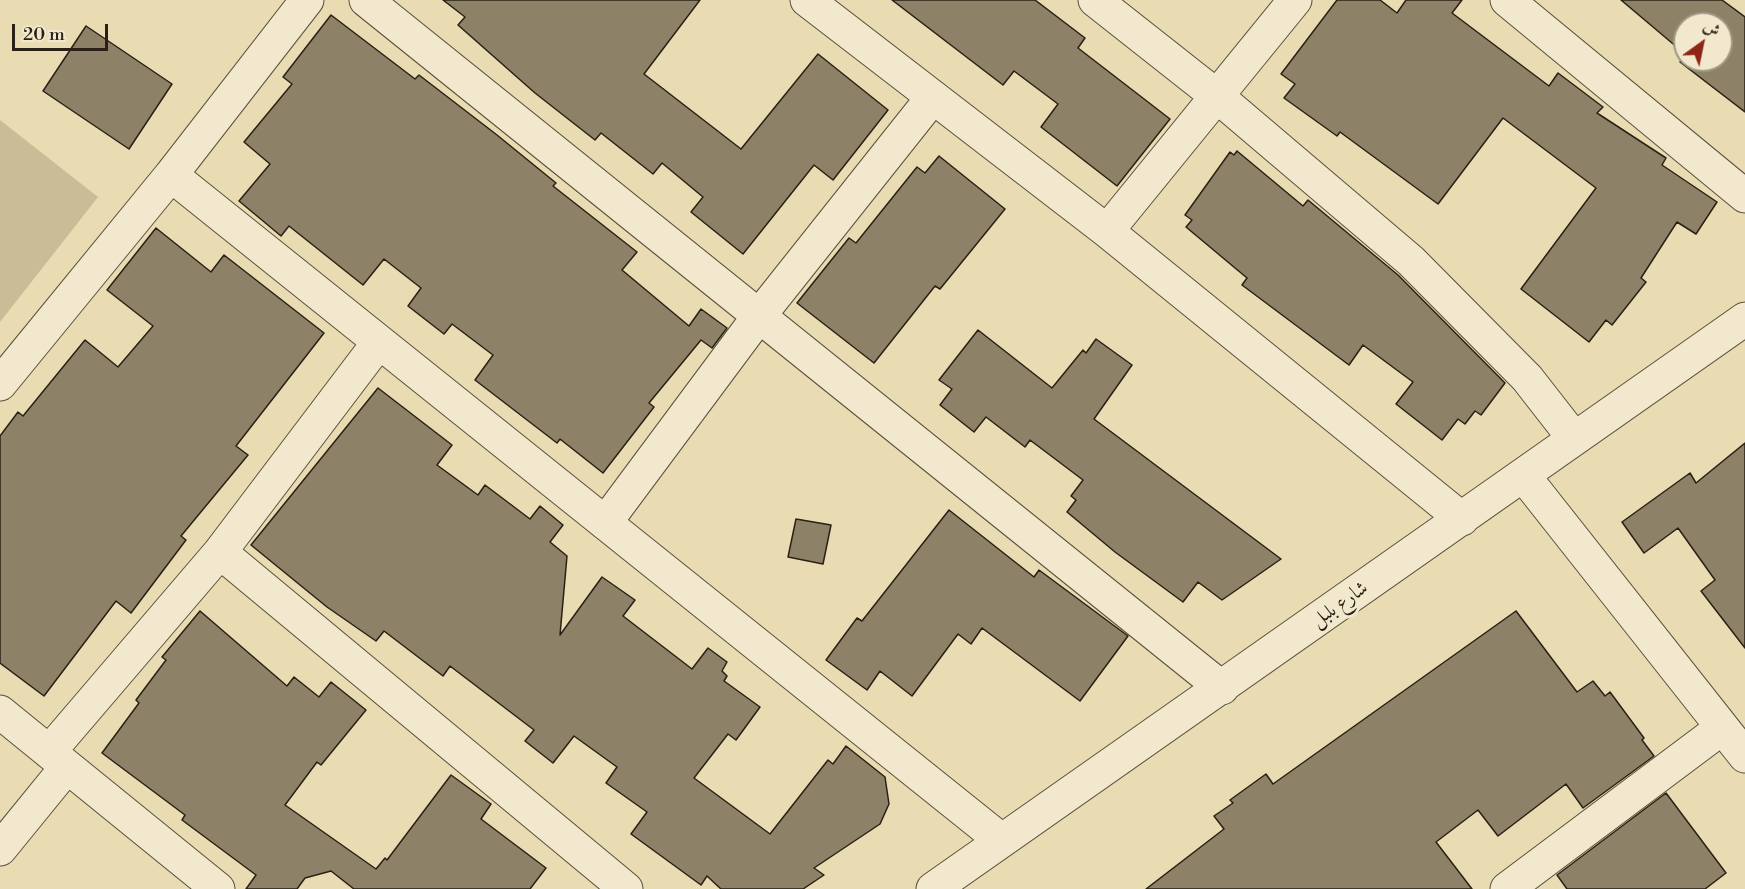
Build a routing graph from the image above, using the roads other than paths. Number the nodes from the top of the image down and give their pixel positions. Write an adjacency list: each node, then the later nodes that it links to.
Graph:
1 (307, 0): 9 (street)
2 (366, 0): 12 (street)
3 (807, 0): 7 (street)
4 (1095, 0): 8 (street)
5 (1295, 0): 8 (street)
6 (1507, 0): 10 (street)
7 (933, 97): 11 (street); 12 (street)
8 (1218, 97): 11 (street); 16 (street)
9 (171, 175): 14 (street); 15 (street)
10 (1745, 196)
11 (1107, 231): 18 (street)
12 (759, 316): 19 (street); 21 (street)
13 (1742, 325): 16 (street, شارع بلبل)
14 (379, 342): 19 (street); 20 (street)
15 (0, 384)
16 (1573, 437): 17 (street, شارع بلبل)
17 (1523, 475): 18 (street, شارع بلبل); 23 (street)
18 (1462, 519): 21 (street, شارع بلبل)
19 (605, 523): 26 (street)
20 (220, 552): 25 (street); 29 (street)
21 (1222, 688): 26 (street, شارع بلبل)
22 (0, 712): 25 (street)
23 (1722, 728): 24 (street); 31 (street)
24 (1745, 756)
25 (58, 760): 27 (street); 28 (street)
26 (1001, 840): 30 (street, شارع بلبل)
27 (0, 849)
28 (218, 889)
29 (626, 889)
30 (933, 889)
31 (1507, 889)

